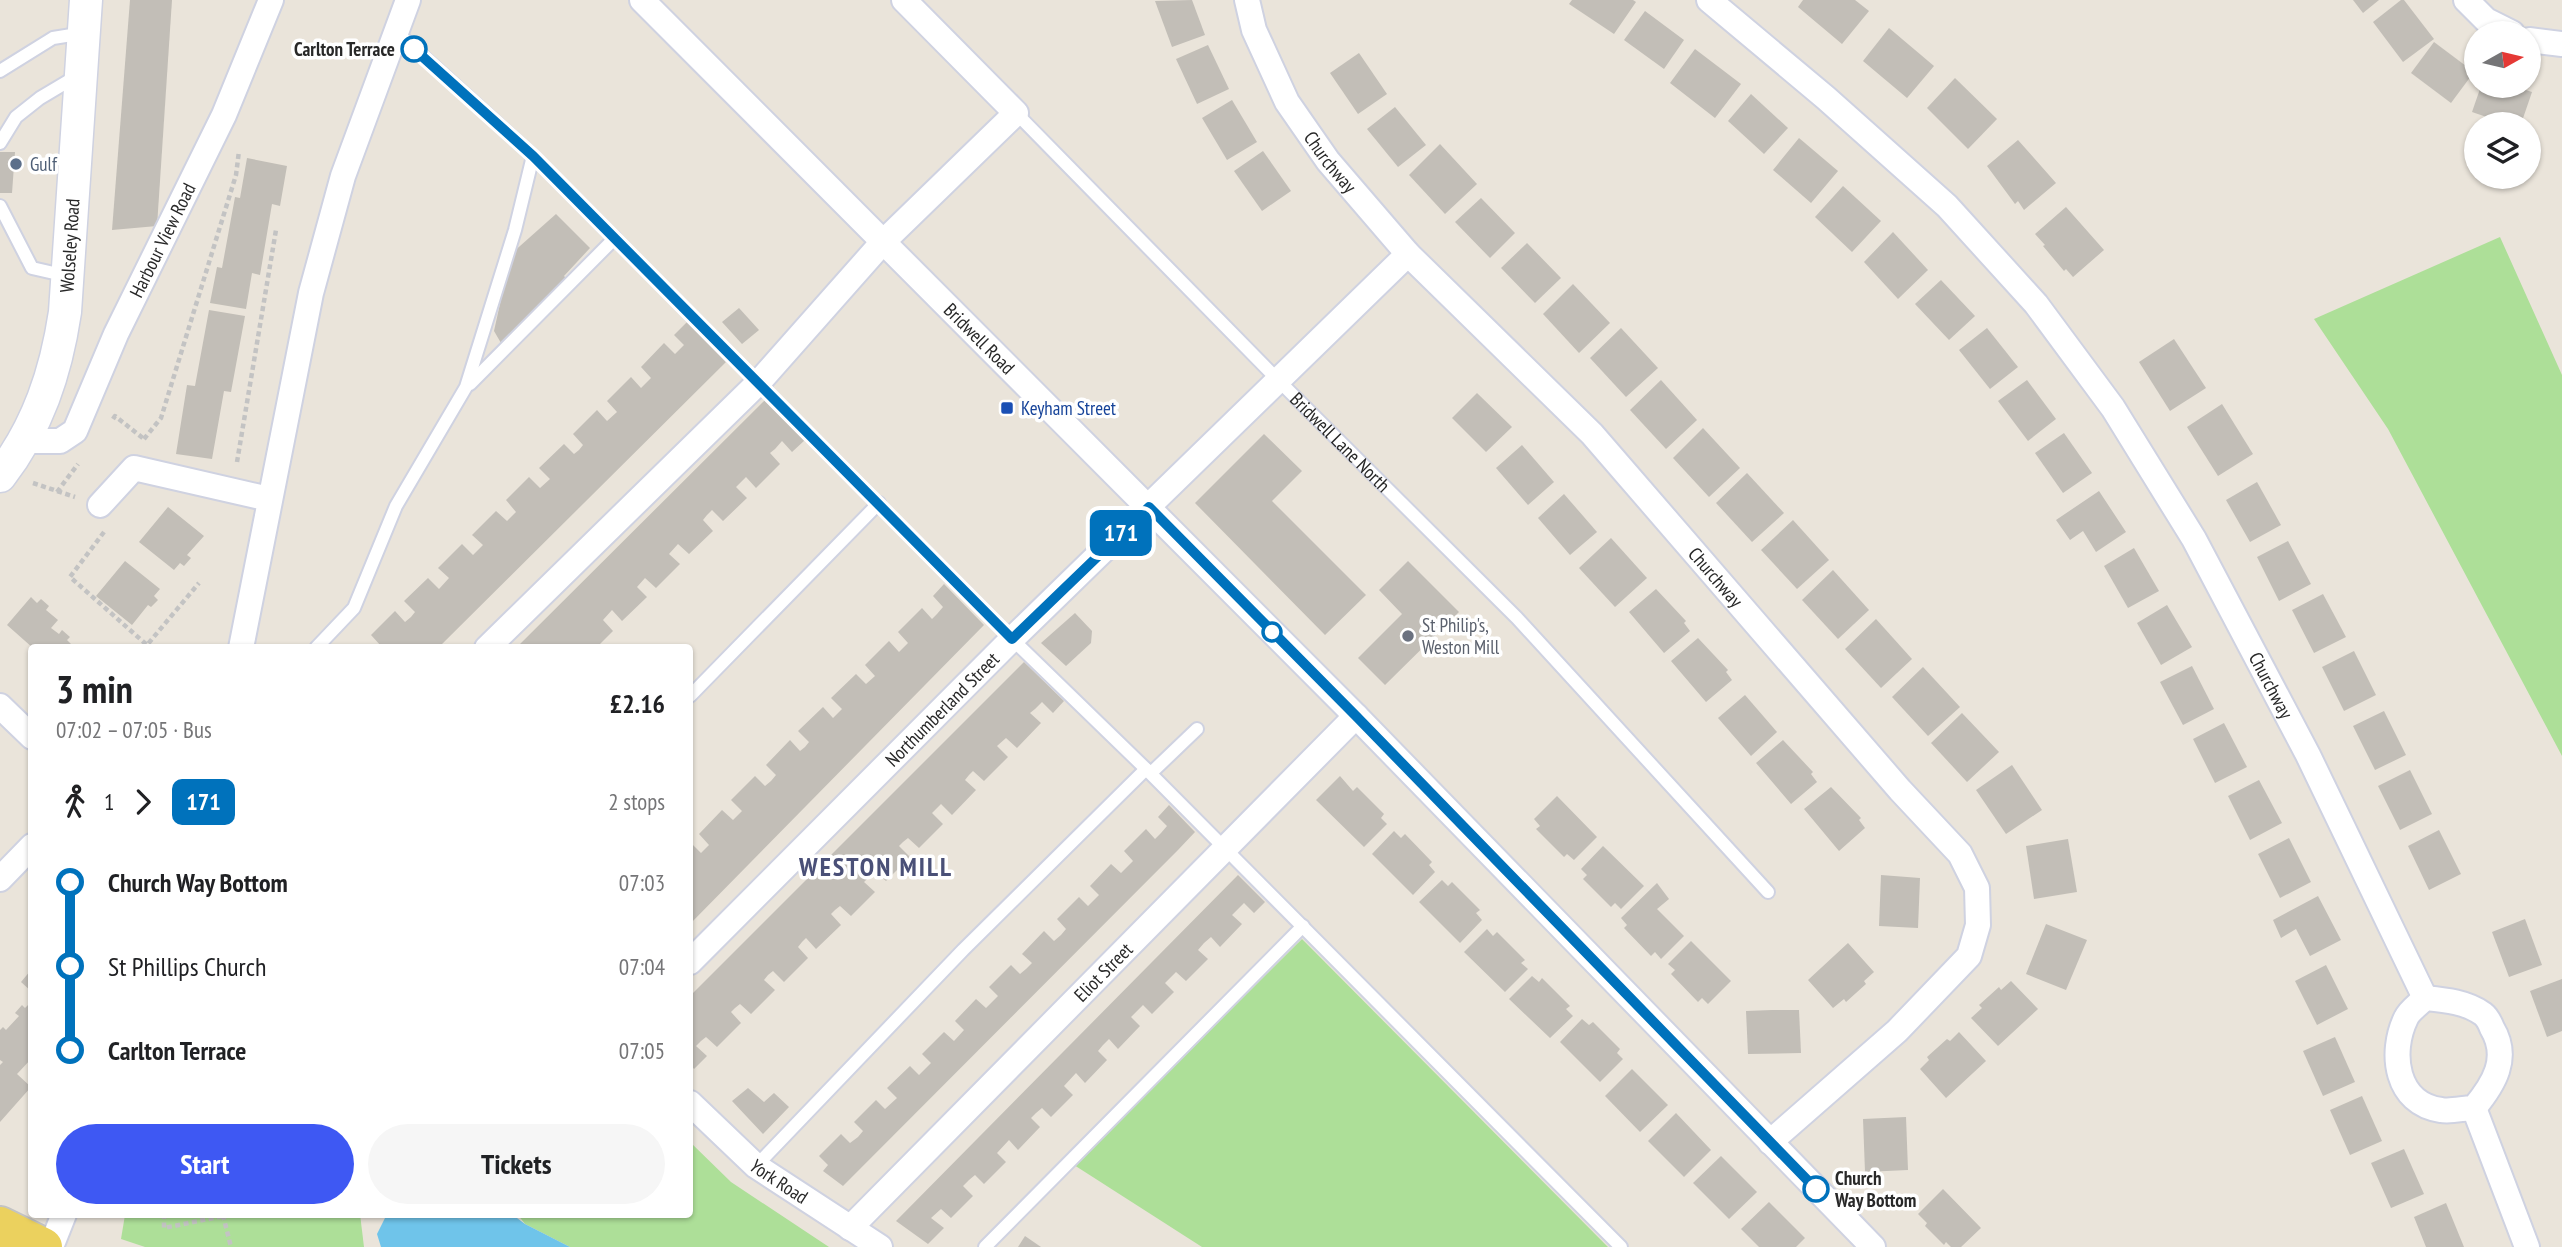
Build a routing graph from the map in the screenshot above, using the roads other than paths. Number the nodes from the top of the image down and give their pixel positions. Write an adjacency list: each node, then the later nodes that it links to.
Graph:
1 (86, 0): 11 (street, Wolseley Road)
2 (408, 0): 10 (street)
3 (642, 0): 21 (street, Bridwell Road)
4 (904, 0): 16 (street, Bridwell Lane North)
5 (1247, 0): 22 (street, Churchway)
6 (1709, 0): 48 (street, Churchway)
7 (2466, 0): 9 (street)
8 (264, 7): 27 (street, Harbour View Road)
9 (2488, 21)
10 (395, 31): 18 (lane); 28 (street)
11 (84, 33): 14 (lane); 15 (street, Wolseley Road)
12 (2541, 41): 13 (street)
13 (2562, 44)
14 (0, 71)
15 (81, 75): 17 (lane); 23 (street, Wolseley Road)
16 (1016, 113): 21 (street); 24 (lane, Bridwell Lane North)
17 (0, 143)
18 (533, 156): 20 (lane); 26 (lane)
19 (0, 205): 23 (lane)
20 (615, 238): 25 (lane); 26 (lane)
21 (882, 243): 25 (street); 31 (street, Bridwell Road)
22 (1408, 254): 24 (street, Northumberland Street); 51 (street, Churchway)
23 (67, 276): 27 (street, Wolseley Road)
24 (1278, 379): 31 (street, Northumberland Street); 45 (lane, Bridwell Lane North)
25 (759, 382): 29 (lane); 35 (street)
26 (467, 387): 34 (lane)
27 (7, 461)
28 (269, 499): 30 (street); 33 (street)
29 (879, 503): 32 (lane); 36 (lane)
30 (100, 505)
31 (1149, 507): 32 (street, Northumberland Street); 38 (street, Bridwell Road)
32 (1012, 639): 41 (lane); 47 (street, Northumberland Street)
33 (242, 644)
34 (320, 644)
35 (491, 644)
36 (693, 693)
37 (0, 706): 40 (street)
38 (1356, 716): 42 (street, Eliot Street); 51 (street, Bridwell Road)
39 (1197, 729): 41 (lane)
40 (28, 733)
41 (1148, 771): 42 (lane); 52 (lane)
42 (1225, 849): 46 (lane); 55 (street, Eliot Street)
43 (28, 850): 44 (street)
44 (0, 879)
45 (1768, 892)
46 (1303, 926): 59 (lane); 60 (lane)
47 (693, 959)
48 (2425, 998): 50 (street); 50 (street)
49 (693, 1107): 52 (street, York Road)
50 (2474, 1108): 62 (street)
51 (1770, 1142): 61 (street, Bridwell Road)
52 (755, 1166): 55 (street, York Road)
53 (62, 1218): 57 (street)
54 (0, 1226): 56 (main road)
55 (850, 1228): 58 (street, York Road)
56 (43, 1247)
57 (51, 1247)
58 (880, 1247)
59 (985, 1247)
60 (1621, 1247)
61 (1873, 1247)
62 (2527, 1247)

